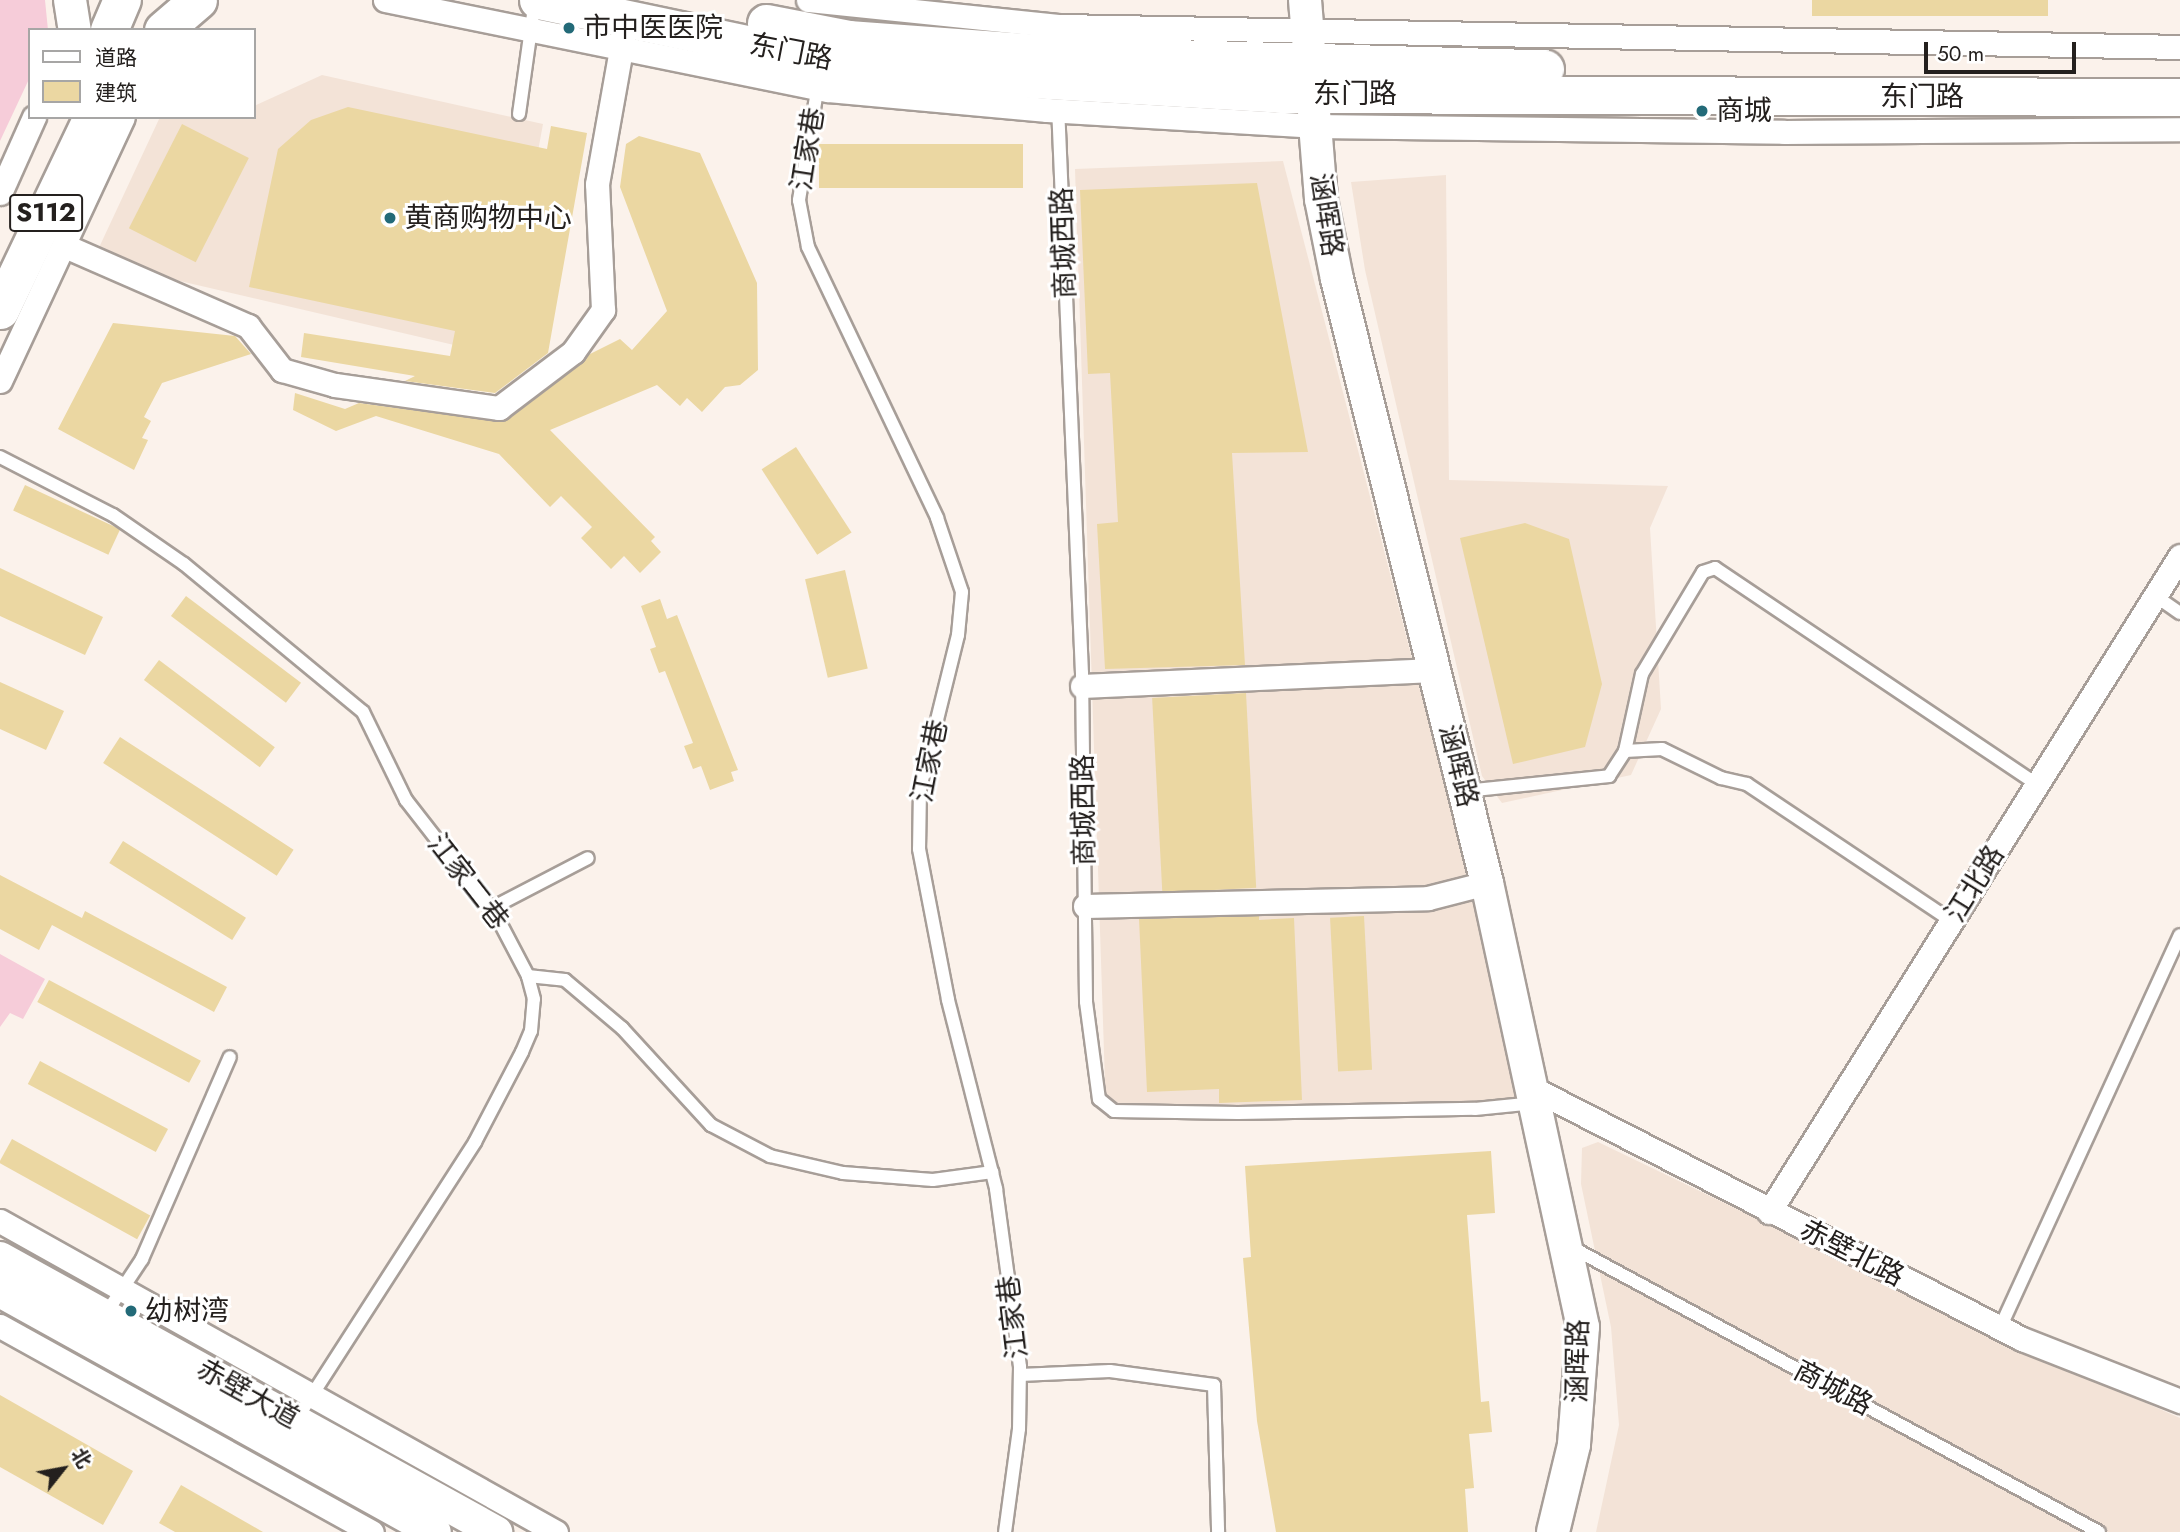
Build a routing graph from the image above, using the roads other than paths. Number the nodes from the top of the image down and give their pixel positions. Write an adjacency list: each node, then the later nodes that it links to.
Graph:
1 (122, 0): 8 (main road)
2 (198, 0): 7 (main road)
3 (385, 0): 5 (street)
4 (808, 0): 10 (street)
5 (535, 10): 6 (main road, 东门路); 15 (lane)
6 (633, 21): 10 (main road, 东门路); 11 (main road, 东门路); 22 (street)
7 (157, 23)
8 (110, 28)
9 (2180, 47): 10 (street)
10 (1309, 63): 12 (main road, 东门路); 13 (main road, 东门路); 14 (main road, 东门路); 20 (street); 30 (street, 涵晖路)
11 (820, 74): 13 (main road, 东门路); 44 (lane, 江家巷)
12 (2180, 76)
13 (1057, 95): 31 (lane, 商城西路)
14 (2180, 97)
15 (519, 114)
16 (33, 119): 21 (street)
17 (68, 119): 23 (main road, S112)
18 (91, 119): 24 (main road, S112)
19 (122, 119): 22 (street)
20 (2180, 129)
21 (0, 193)
22 (65, 246): 25 (street)
23 (0, 268)
24 (0, 310)
25 (0, 381)
26 (0, 457): 38 (lane, 江家二巷)
27 (2180, 556): 28 (street, 江北路)
28 (2157, 597): 29 (lane); 33 (street, 江北路)
29 (2180, 613)
30 (1434, 670): 31 (street); 34 (street, 涵晖路)
31 (1082, 686): 37 (lane, 商城西路)
32 (1625, 751): 33 (lane); 34 (lane); 39 (lane)
33 (2038, 785): 39 (street, 江北路)
34 (1465, 791): 36 (street, 涵晖路)
35 (588, 858): 38 (lane)
36 (1488, 883): 37 (street); 43 (street, 涵晖路)
37 (1085, 906): 43 (lane, 商城西路)
38 (490, 909): 41 (lane, 江家二巷)
39 (1952, 921): 45 (street, 江北路)
40 (2180, 935): 53 (lane)
41 (528, 975): 44 (lane); 56 (lane, 江家二巷)
42 (230, 1056): 49 (lane)
43 (1533, 1096): 45 (street, 赤壁北路); 47 (street, 涵晖路)
44 (992, 1172): 54 (lane, 江家巷)
45 (1769, 1212): 53 (street, 赤壁北路)
46 (0, 1221): 49 (street)
47 (1567, 1245): 63 (street, 涵晖路); 64 (lane, 商城路)
48 (0, 1258): 51 (street, 赤壁大道)
49 (122, 1289): 51 (lane); 56 (street)
50 (0, 1291): 58 (street, 赤壁大道)
51 (104, 1315): 56 (street, 赤壁大道)
52 (0, 1326): 57 (street)
53 (2000, 1328): 55 (street, 赤壁北路)
54 (1020, 1374): 61 (lane, 江家巷); 62 (lane)
55 (2180, 1401)
56 (304, 1408): 59 (street, 赤壁大道); 60 (street)
57 (372, 1532)
58 (435, 1532)
59 (496, 1532)
60 (556, 1532)
61 (1005, 1532)
62 (1218, 1532)
63 (1553, 1532)
64 (2099, 1532)

